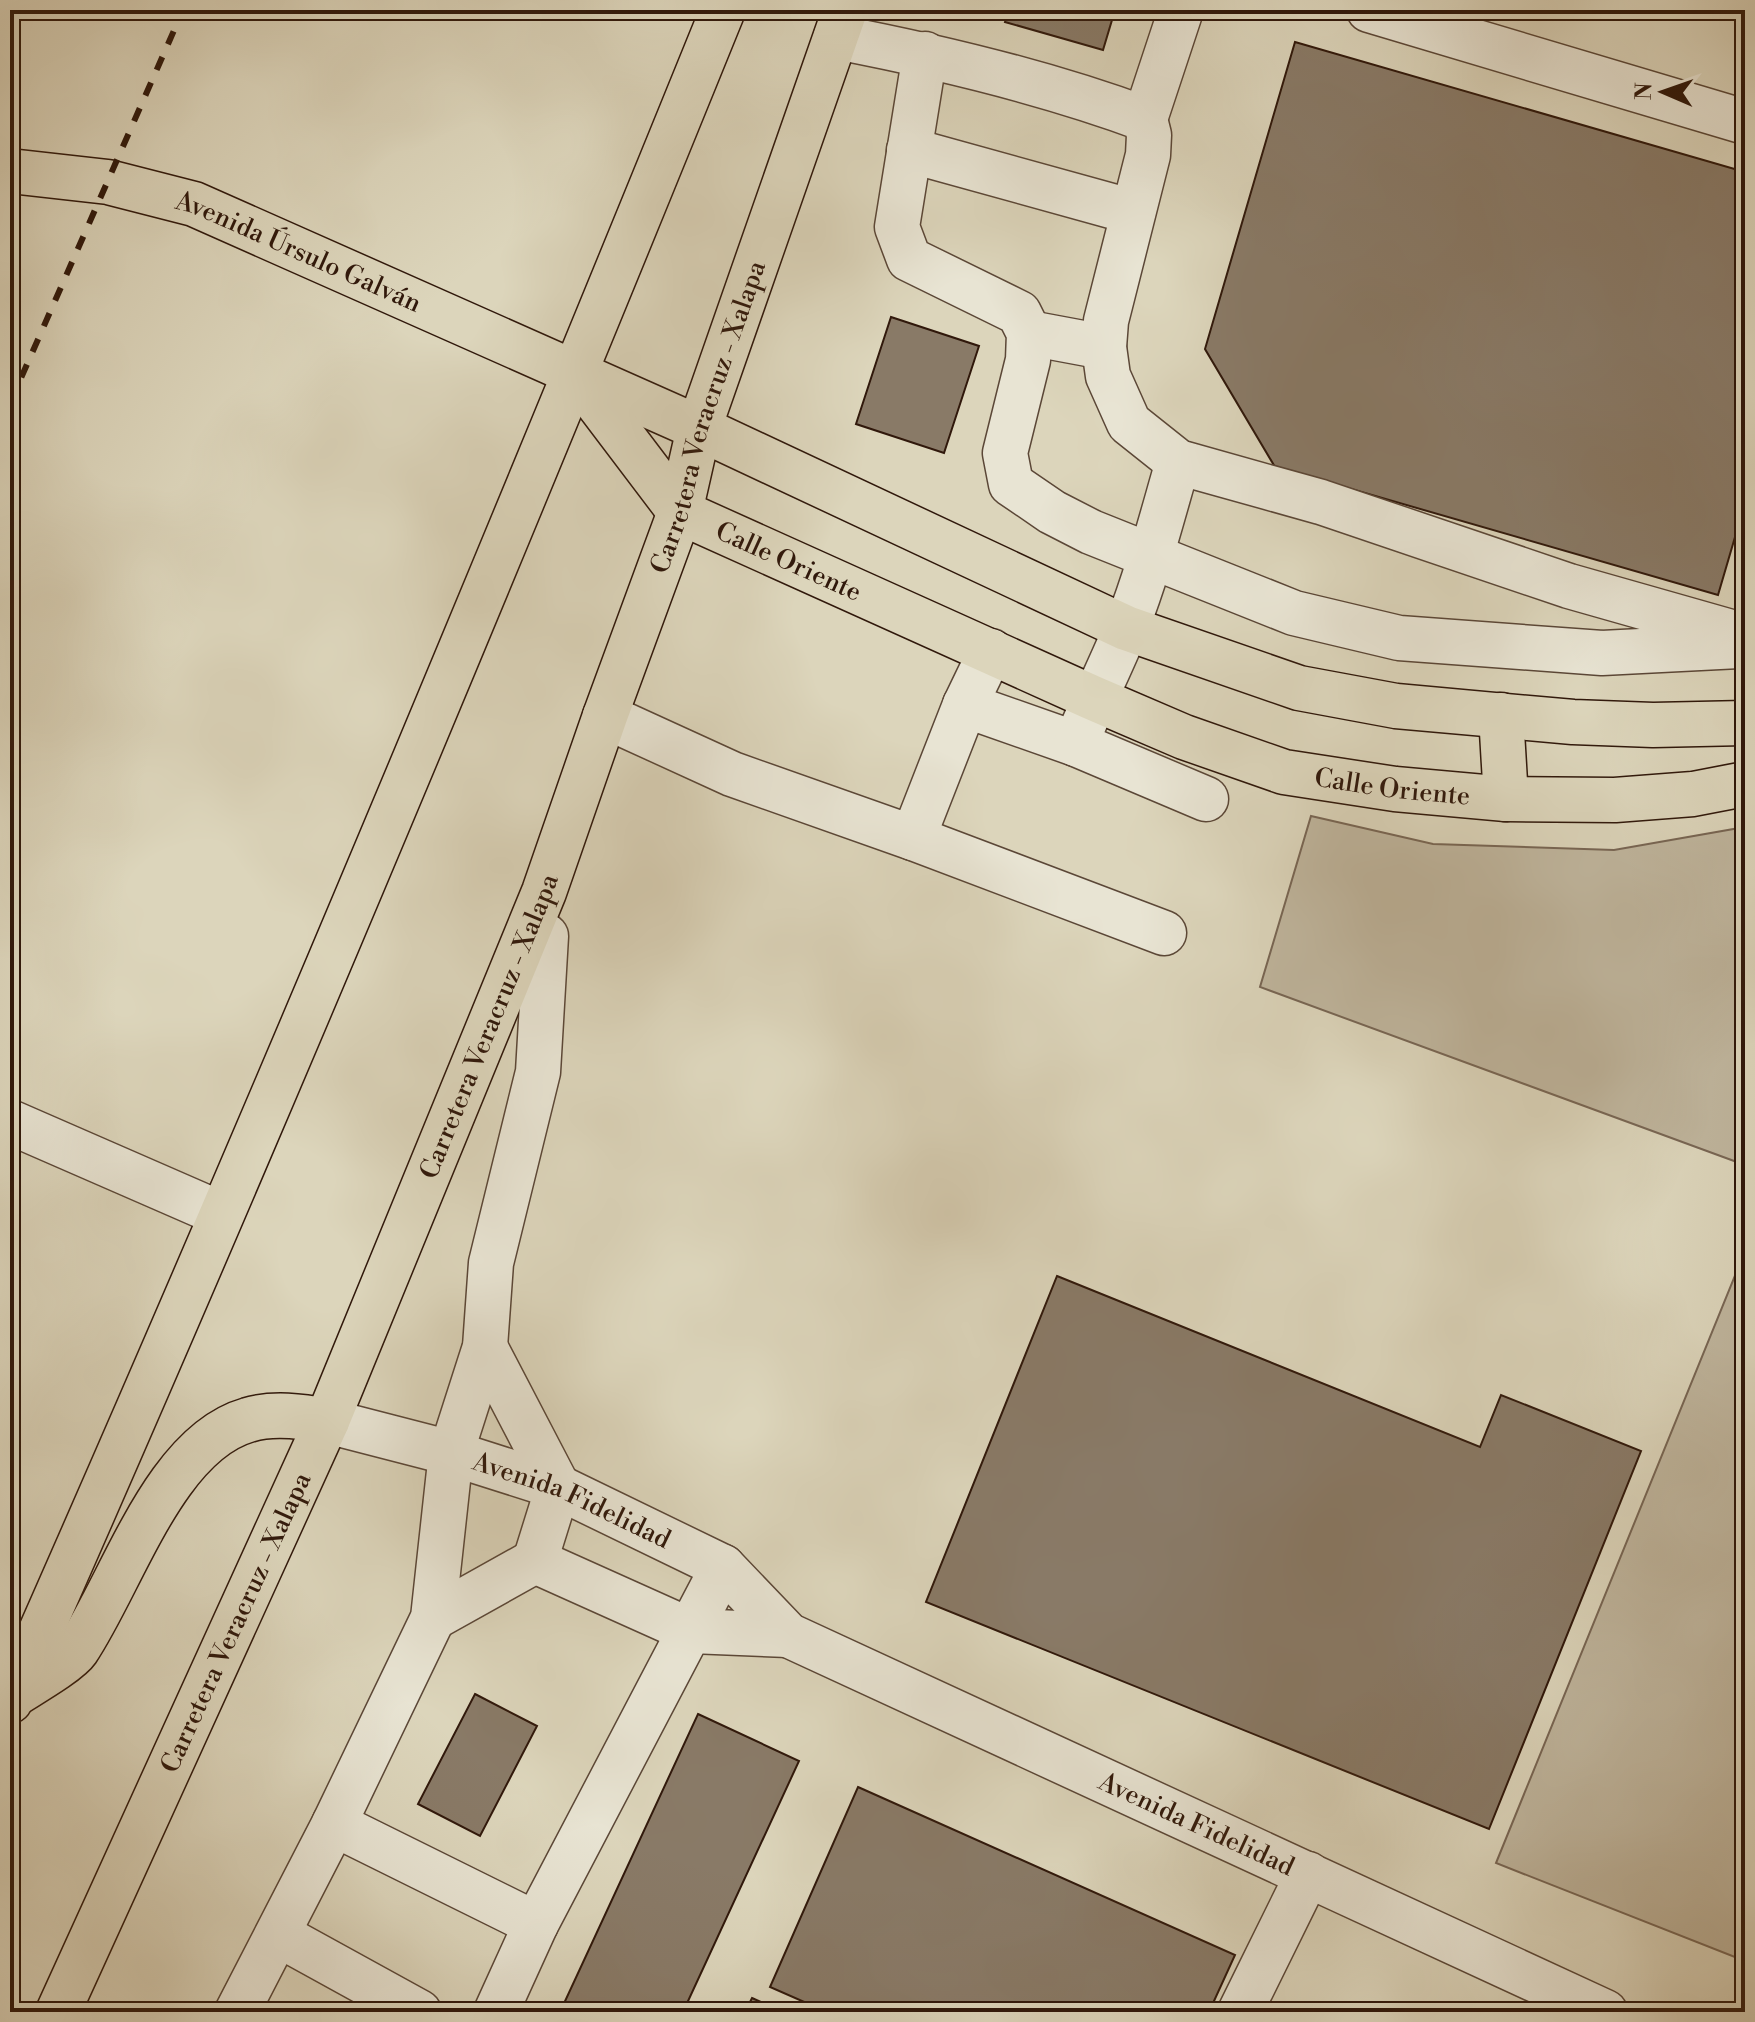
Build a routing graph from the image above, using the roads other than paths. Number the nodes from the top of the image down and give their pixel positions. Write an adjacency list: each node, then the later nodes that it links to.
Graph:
1 (723, 10): 13 (main road)
2 (1181, 10): 6 (street)
3 (1369, 10): 7 (street)
4 (841, 24): 5 (street); 14 (main road, Carretera Veracruz - Xalapa)
5 (925, 54): 6 (street); 8 (street)
6 (1145, 119): 10 (street)
7 (1745, 122)
8 (909, 150): 10 (street); 11 (street)
9 (10, 171): 13 (main road, Avenida Úrsulo Galván)
10 (1133, 212): 12 (street)
11 (1029, 333): 12 (street); 17 (street)
12 (1104, 347): 15 (street)
13 (575, 374): 14 (main road); 16 (main road, Calle Oriente); 35 (main road)
14 (699, 428): 16 (main road, Carretera Veracruz - Xalapa); 18 (main road)
15 (1178, 462): 17 (street); 19 (street)
16 (680, 512): 21 (main road, Calle Oriente); 25 (main road, Carretera Veracruz - Xalapa)
17 (1152, 556): 18 (street); 20 (street)
18 (1126, 628): 22 (street); 24 (main road)
19 (1745, 636)
20 (1745, 645)
21 (991, 651): 22 (main road, Calle Oriente); 23 (street)
22 (1093, 698): 27 (street); 30 (main road, Calle Oriente)
23 (965, 705): 27 (street); 31 (street)
24 (1501, 715): 26 (main road); 30 (main road)
25 (605, 716): 31 (street); 37 (main road, Carretera Veracruz - Xalapa)
26 (1745, 723)
27 (1076, 744): 29 (street)
28 (1745, 784): 30 (main road, Calle Oriente)
29 (1206, 799)
30 (1506, 799)
31 (913, 838): 32 (street)
32 (1164, 933)
33 (546, 936): 36 (street)
34 (10, 1122): 35 (street)
35 (221, 1214): 45 (main road)
36 (485, 1347): 38 (street); 39 (street)
37 (327, 1421): 38 (street, Avenida Fidelidad); 45 (main road); 51 (main road, Carretera Veracruz - Xalapa)
38 (451, 1453): 39 (street, Avenida Fidelidad); 42 (street)
39 (558, 1487): 40 (street); 41 (street, Avenida Fidelidad)
40 (535, 1561): 42 (street); 43 (street, Avenida Fidelidad)
41 (723, 1567): 43 (street); 44 (street, Avenida Fidelidad)
42 (433, 1618): 46 (street)
43 (691, 1631): 44 (street, Avenida Fidelidad); 48 (street)
44 (788, 1635): 47 (street, Avenida Fidelidad)
45 (11, 1698)
46 (334, 1824): 48 (street); 49 (street)
47 (1308, 1874): 50 (street, Avenida Fidelidad); 55 (street)
48 (536, 1924): 54 (street)
49 (279, 1935): 52 (street); 53 (street)
50 (1582, 2007)
51 (58, 2012)
52 (237, 2012)
53 (419, 2012)
54 (496, 2012)
55 (1240, 2012)

